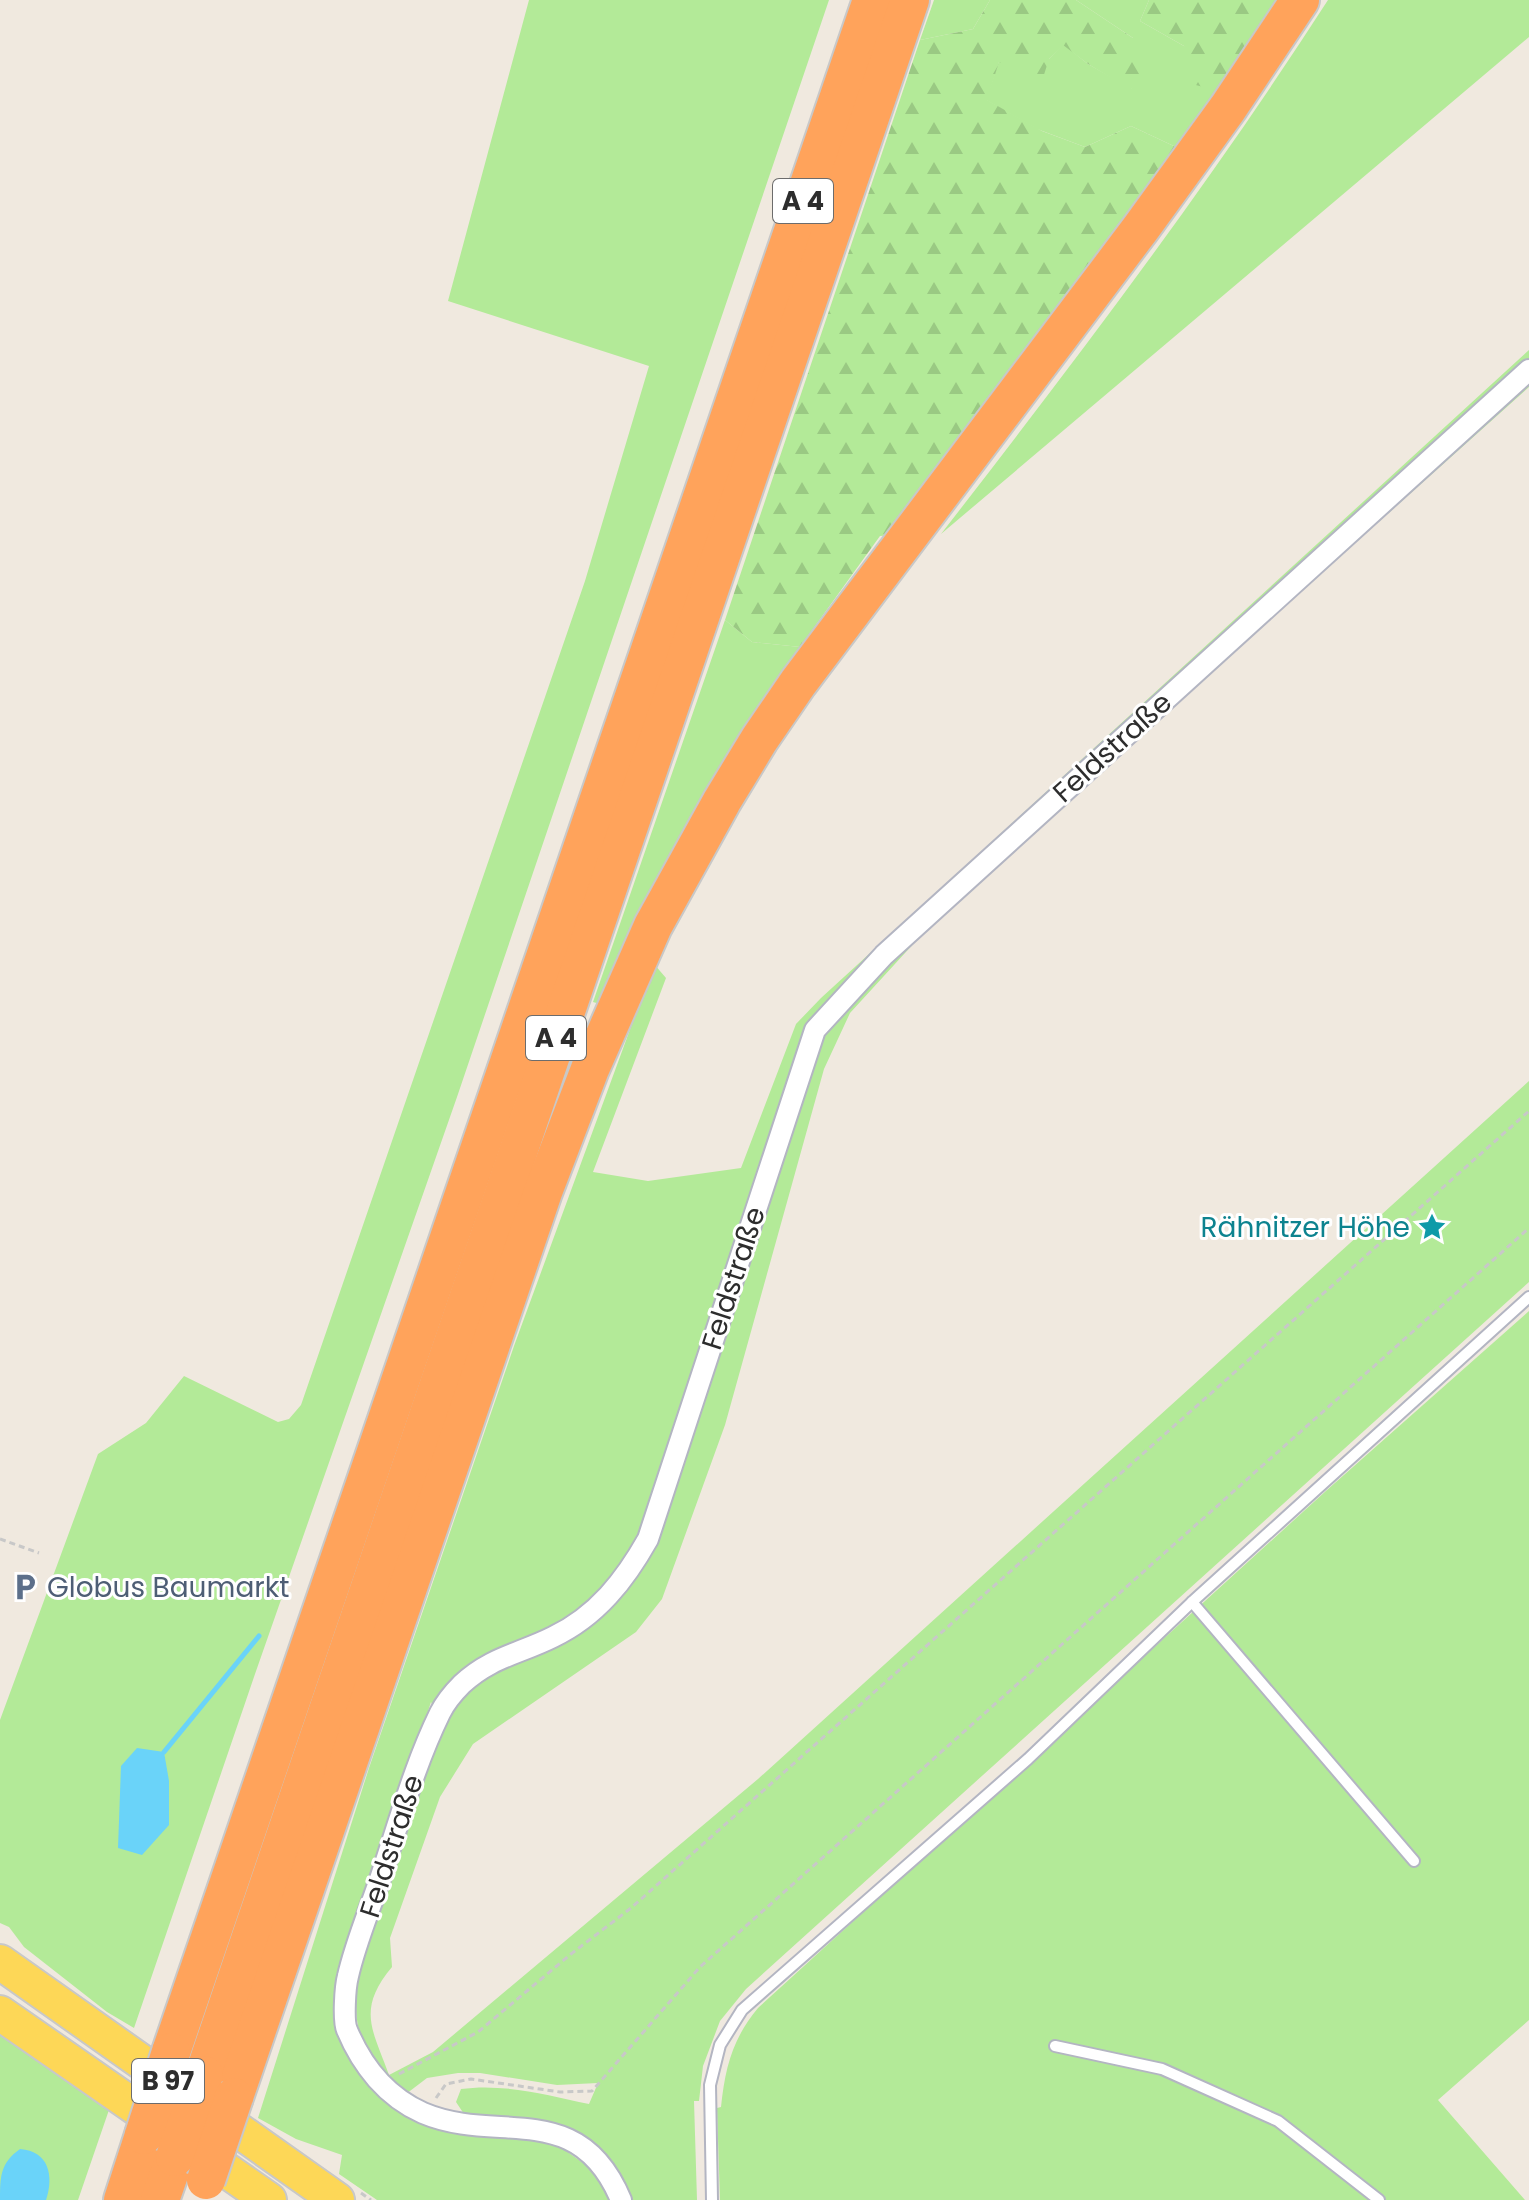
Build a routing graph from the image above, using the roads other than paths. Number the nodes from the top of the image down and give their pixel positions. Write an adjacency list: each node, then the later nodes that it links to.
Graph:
1 (872, 0): 12 (highway, A 4, bridge)
2 (910, 0): 13 (highway, A 4, bridge)
3 (1300, 0): 11 (highway, bridge)
4 (1529, 370): 16 (street, Feldstraße)
5 (1529, 1297): 6 (lane)
6 (1192, 1602): 7 (lane); 17 (lane)
7 (1414, 1861)
8 (0, 1962): 15 (main road, B 97)
9 (0, 2013): 14 (main road, B 97)
10 (1055, 2046): 18 (lane)
11 (203, 2190)
12 (123, 2200)
13 (160, 2200)
14 (269, 2200)
15 (337, 2200)
16 (621, 2200)
17 (712, 2200)
18 (1379, 2200)

